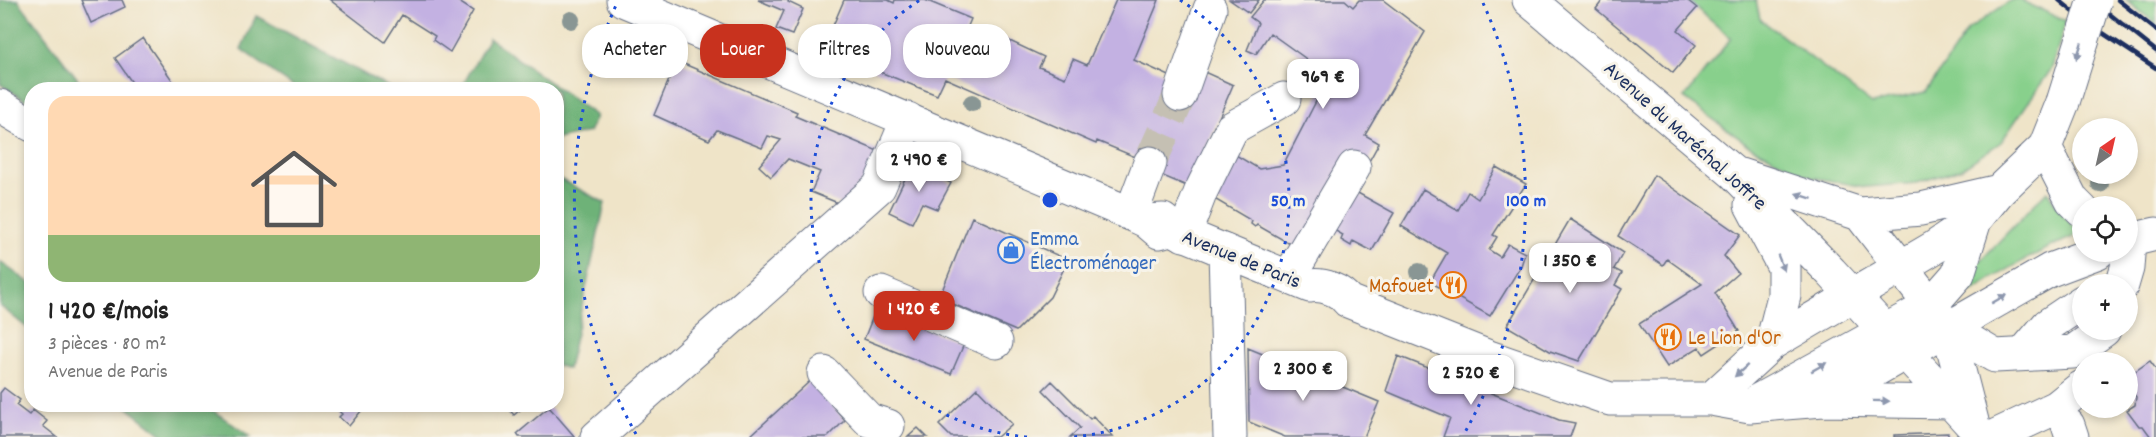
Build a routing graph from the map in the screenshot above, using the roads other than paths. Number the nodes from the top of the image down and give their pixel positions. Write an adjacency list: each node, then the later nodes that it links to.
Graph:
1 (623, 0): 8 (main road, Avenue de Paris)
2 (1529, 0): 13 (main road, Avenue du Maréchal Joffre)
3 (2095, 0): 10 (main road, one-way to 10, bridge)
4 (1210, 9): 5 (main road)
5 (1180, 95)
6 (1284, 99): 18 (main road)
7 (0, 106): 9 (main road)
8 (908, 119): 18 (main road, Avenue de Paris); 40 (main road)
9 (24, 120)
10 (2045, 147): 14 (main road); 15 (main road)
11 (1150, 163): 18 (main road)
12 (1354, 167): 22 (main road)
13 (1735, 174): 16 (main road, one-way to 13); 24 (main road, Avenue du Maréchal Joffre); 30 (main road, one-way to 30)
14 (1999, 191): 16 (main road); 17 (main road)
15 (2072, 200)
16 (1860, 214): 21 (main road)
17 (1975, 220): 21 (main road); 26 (main road)
18 (1159, 225): 19 (main road, Avenue de Paris)
19 (1225, 251): 22 (main road, Avenue de Paris); 41 (main road)
20 (2072, 262): 26 (main road, one-way to 20)
21 (1901, 267): 24 (main road); 26 (main road)
22 (1299, 282): 34 (main road, Avenue de Paris)
23 (881, 293): 28 (main road)
24 (1852, 296): 29 (main road, Avenue du Maréchal Joffre); 30 (main road)
25 (2072, 309): 31 (main road)
26 (1939, 317): 29 (main road); 31 (main road); 39 (main road)
27 (2090, 340): 31 (main road)
28 (996, 342)
29 (1895, 342): 35 (main road, Avenue de Paris); 36 (main road, Avenue du Maréchal Joffre); 37 (main road, one-way to 29)
30 (1772, 344): 34 (main road, one-way to 34)
31 (2024, 353)
32 (825, 373): 38 (main road)
33 (2072, 395): 39 (main road)
34 (1711, 399): 37 (main road, Avenue de Paris)
35 (1823, 400): 36 (main road, one-way to 36); 37 (main road, Avenue de Paris)
36 (1952, 402): 39 (main road, Avenue du Maréchal Joffre)
37 (1750, 406)
38 (888, 426)
39 (1982, 433)
40 (597, 437)
41 (1230, 437)

